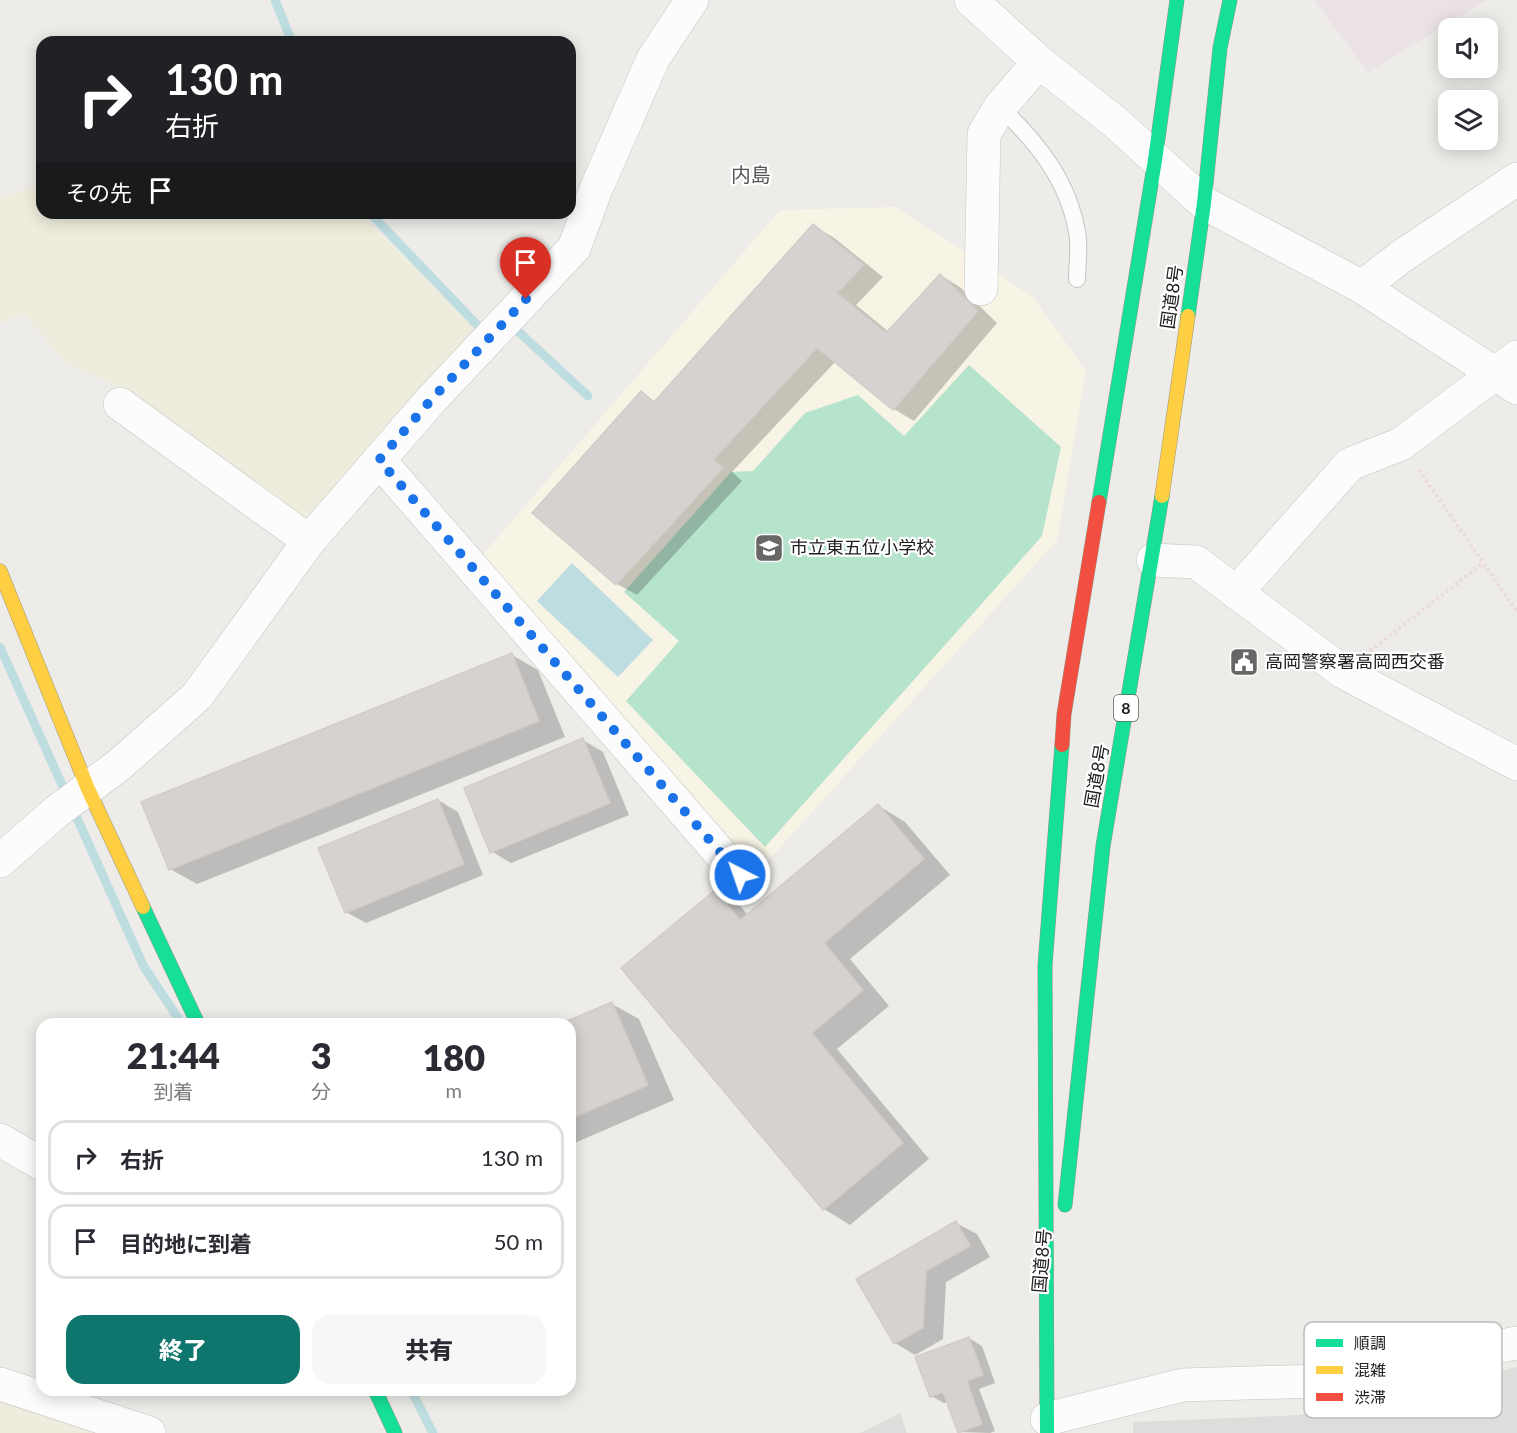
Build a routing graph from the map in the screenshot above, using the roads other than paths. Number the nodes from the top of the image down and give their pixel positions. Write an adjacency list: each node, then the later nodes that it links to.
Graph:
1 (692, 0): 15 (street)
2 (971, 0): 5 (street)
3 (1178, 0): 7 (main road, 国道8号)
4 (1230, 0): 9 (main road, 国道8号 / 8)
5 (1039, 62): 6 (street); 7 (street)
6 (1000, 106): 10 (lane); 12 (street)
7 (1155, 160): 9 (street); 36 (main road, 国道8号)
8 (1517, 179): 11 (street)
9 (1204, 203): 11 (street); 17 (main road, 国道8号 / 8)
10 (1077, 279)
11 (1362, 287): 13 (street)
12 (981, 289)
13 (1510, 373): 19 (street)
14 (120, 404): 16 (street)
15 (379, 460): 16 (street); 23 (street)
16 (309, 541): 21 (street)
17 (1153, 560): 19 (street); 27 (main road, 国道8号 / 8)
18 (0, 571): 21 (main road)
19 (1236, 593): 20 (street)
20 (1517, 764)
21 (88, 789): 22 (street); 24 (main road)
22 (0, 861)
23 (740, 875)
24 (195, 1018)
25 (0, 1140): 26 (street)
26 (36, 1161)
27 (1064, 1220)
28 (1061, 1256): 36 (main road, 国道8号)
29 (1517, 1343): 30 (street)
30 (1502, 1346)
31 (1304, 1381): 36 (street)
32 (0, 1384): 33 (street)
33 (36, 1396)
34 (37, 1396): 37 (street)
35 (378, 1396): 38 (main road)
36 (1047, 1426)
37 (150, 1433)
38 (395, 1433)

